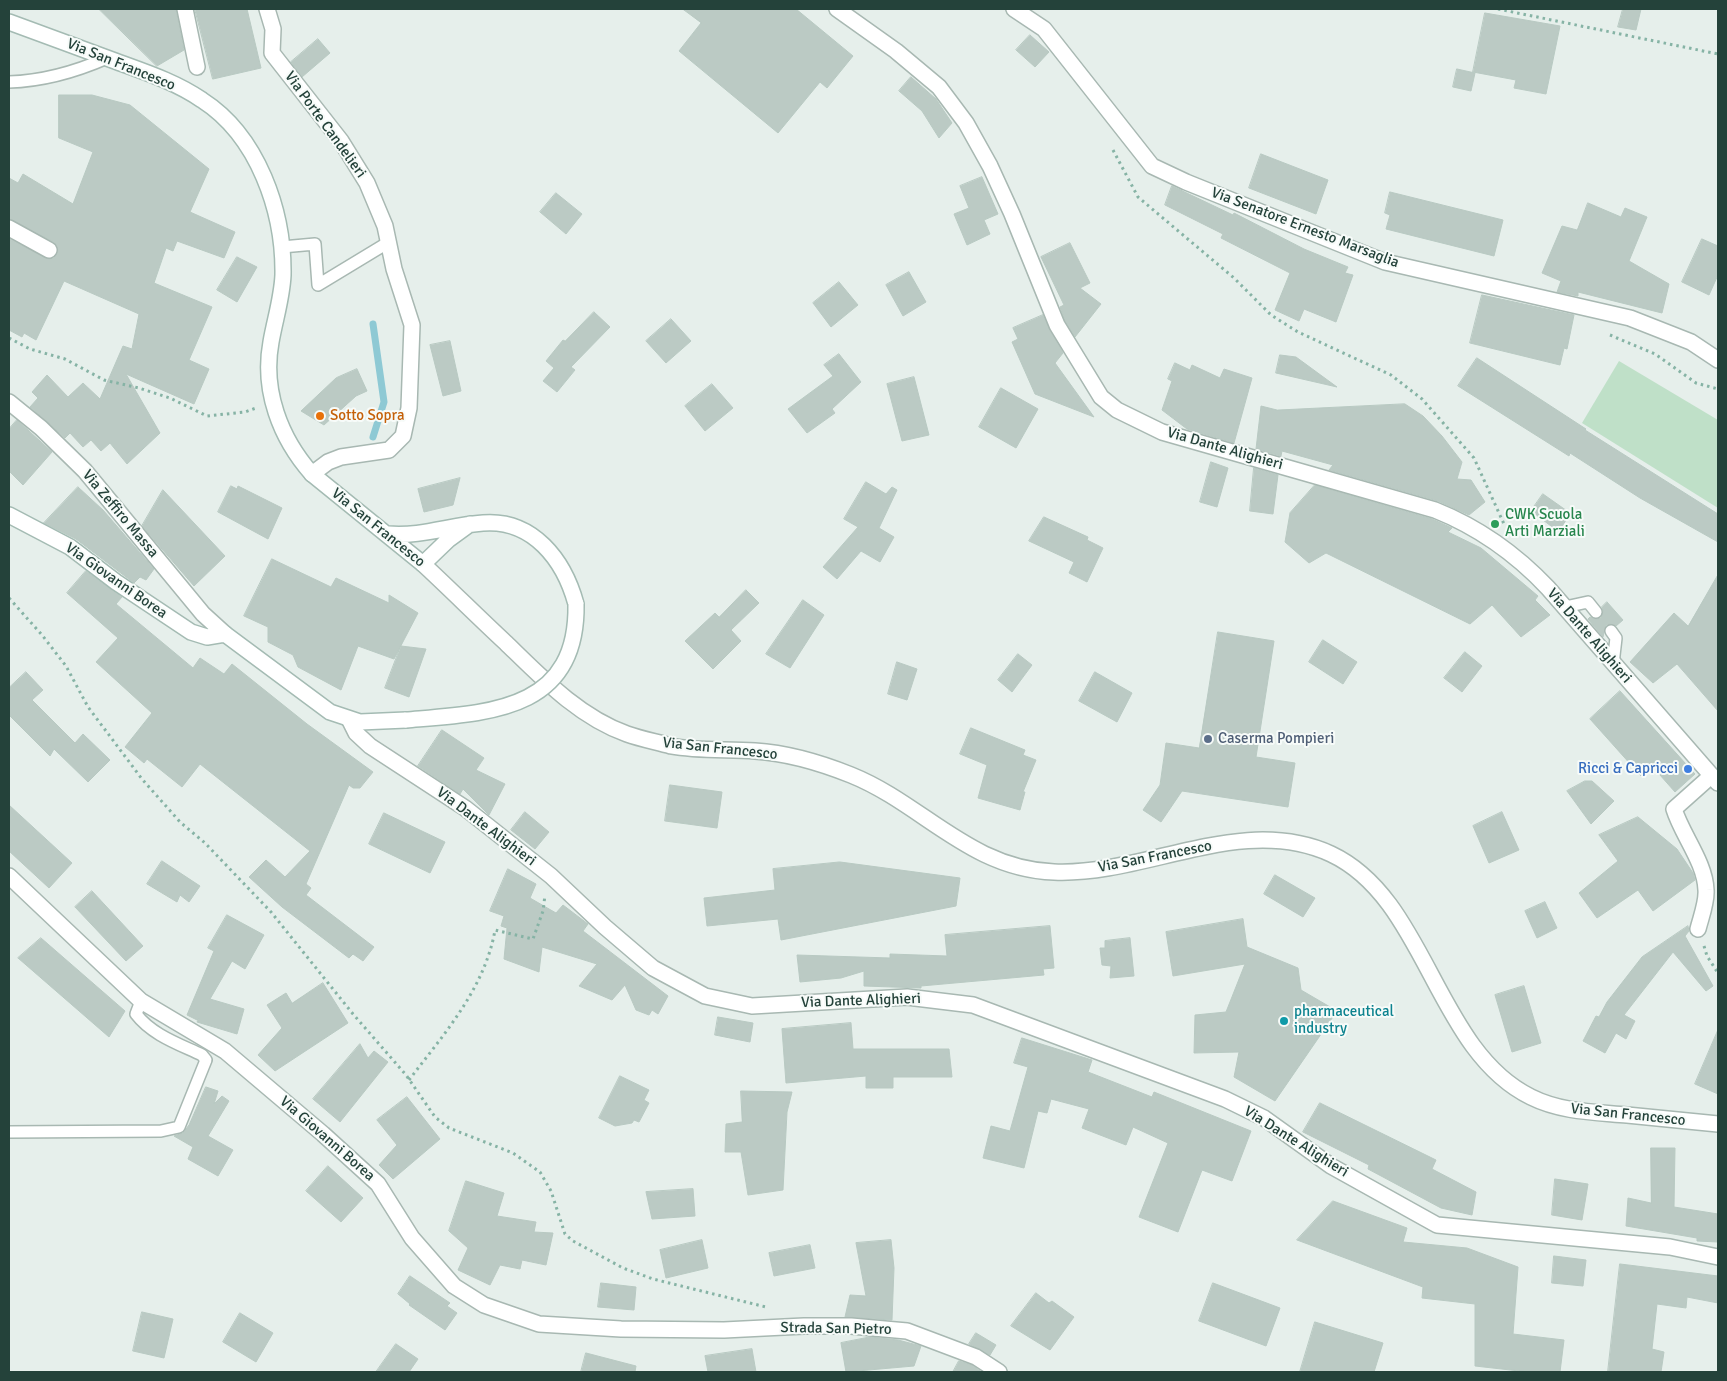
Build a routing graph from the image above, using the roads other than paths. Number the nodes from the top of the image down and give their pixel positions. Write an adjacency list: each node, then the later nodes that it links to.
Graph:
1 (185, 9): 7 (street)
2 (267, 9): 10 (street, Via Porte Candelieri)
3 (838, 9): 20 (street, Via Dante Alighieri)
4 (1014, 9): 13 (street, Via Senatore Ernesto Marsaglia)
5 (9, 22): 6 (street, Via San Francesco)
6 (107, 58): 8 (lane); 11 (street, Via San Francesco)
7 (197, 67)
8 (9, 82)
9 (9, 228): 12 (street)
10 (389, 242): 11 (lane); 15 (street, Via Porte Candelieri)
11 (282, 247): 15 (street, Via San Francesco)
12 (49, 250)
13 (1718, 360)
14 (9, 402): 23 (street, Via Zeffiro Massa)
15 (312, 474): 18 (street, Via San Francesco)
16 (9, 514): 23 (street, Via Giovanni Borea)
17 (470, 524): 18 (street); 19 (street); 25 (street, bridge)
18 (388, 534): 19 (street, Via San Francesco)
19 (423, 564): 30 (street, Via San Francesco)
20 (1565, 607): 21 (lane); 24 (street, Via Dante Alighieri)
21 (1596, 612)
22 (1610, 631): 24 (lane)
23 (225, 634): 25 (street)
24 (1613, 664): 26 (street, Via Dante Alighieri)
25 (350, 720): 32 (street, Via Dante Alighieri)
26 (1715, 780): 28 (street)
27 (9, 876): 29 (street, Via Giovanni Borea)
28 (1698, 929)
29 (141, 1001): 31 (lane); 33 (street, Via Giovanni Borea)
30 (1718, 1124)
31 (9, 1132)
32 (1718, 1257)
33 (724, 1330): 34 (street, Strada San Pietro)
34 (999, 1372)

